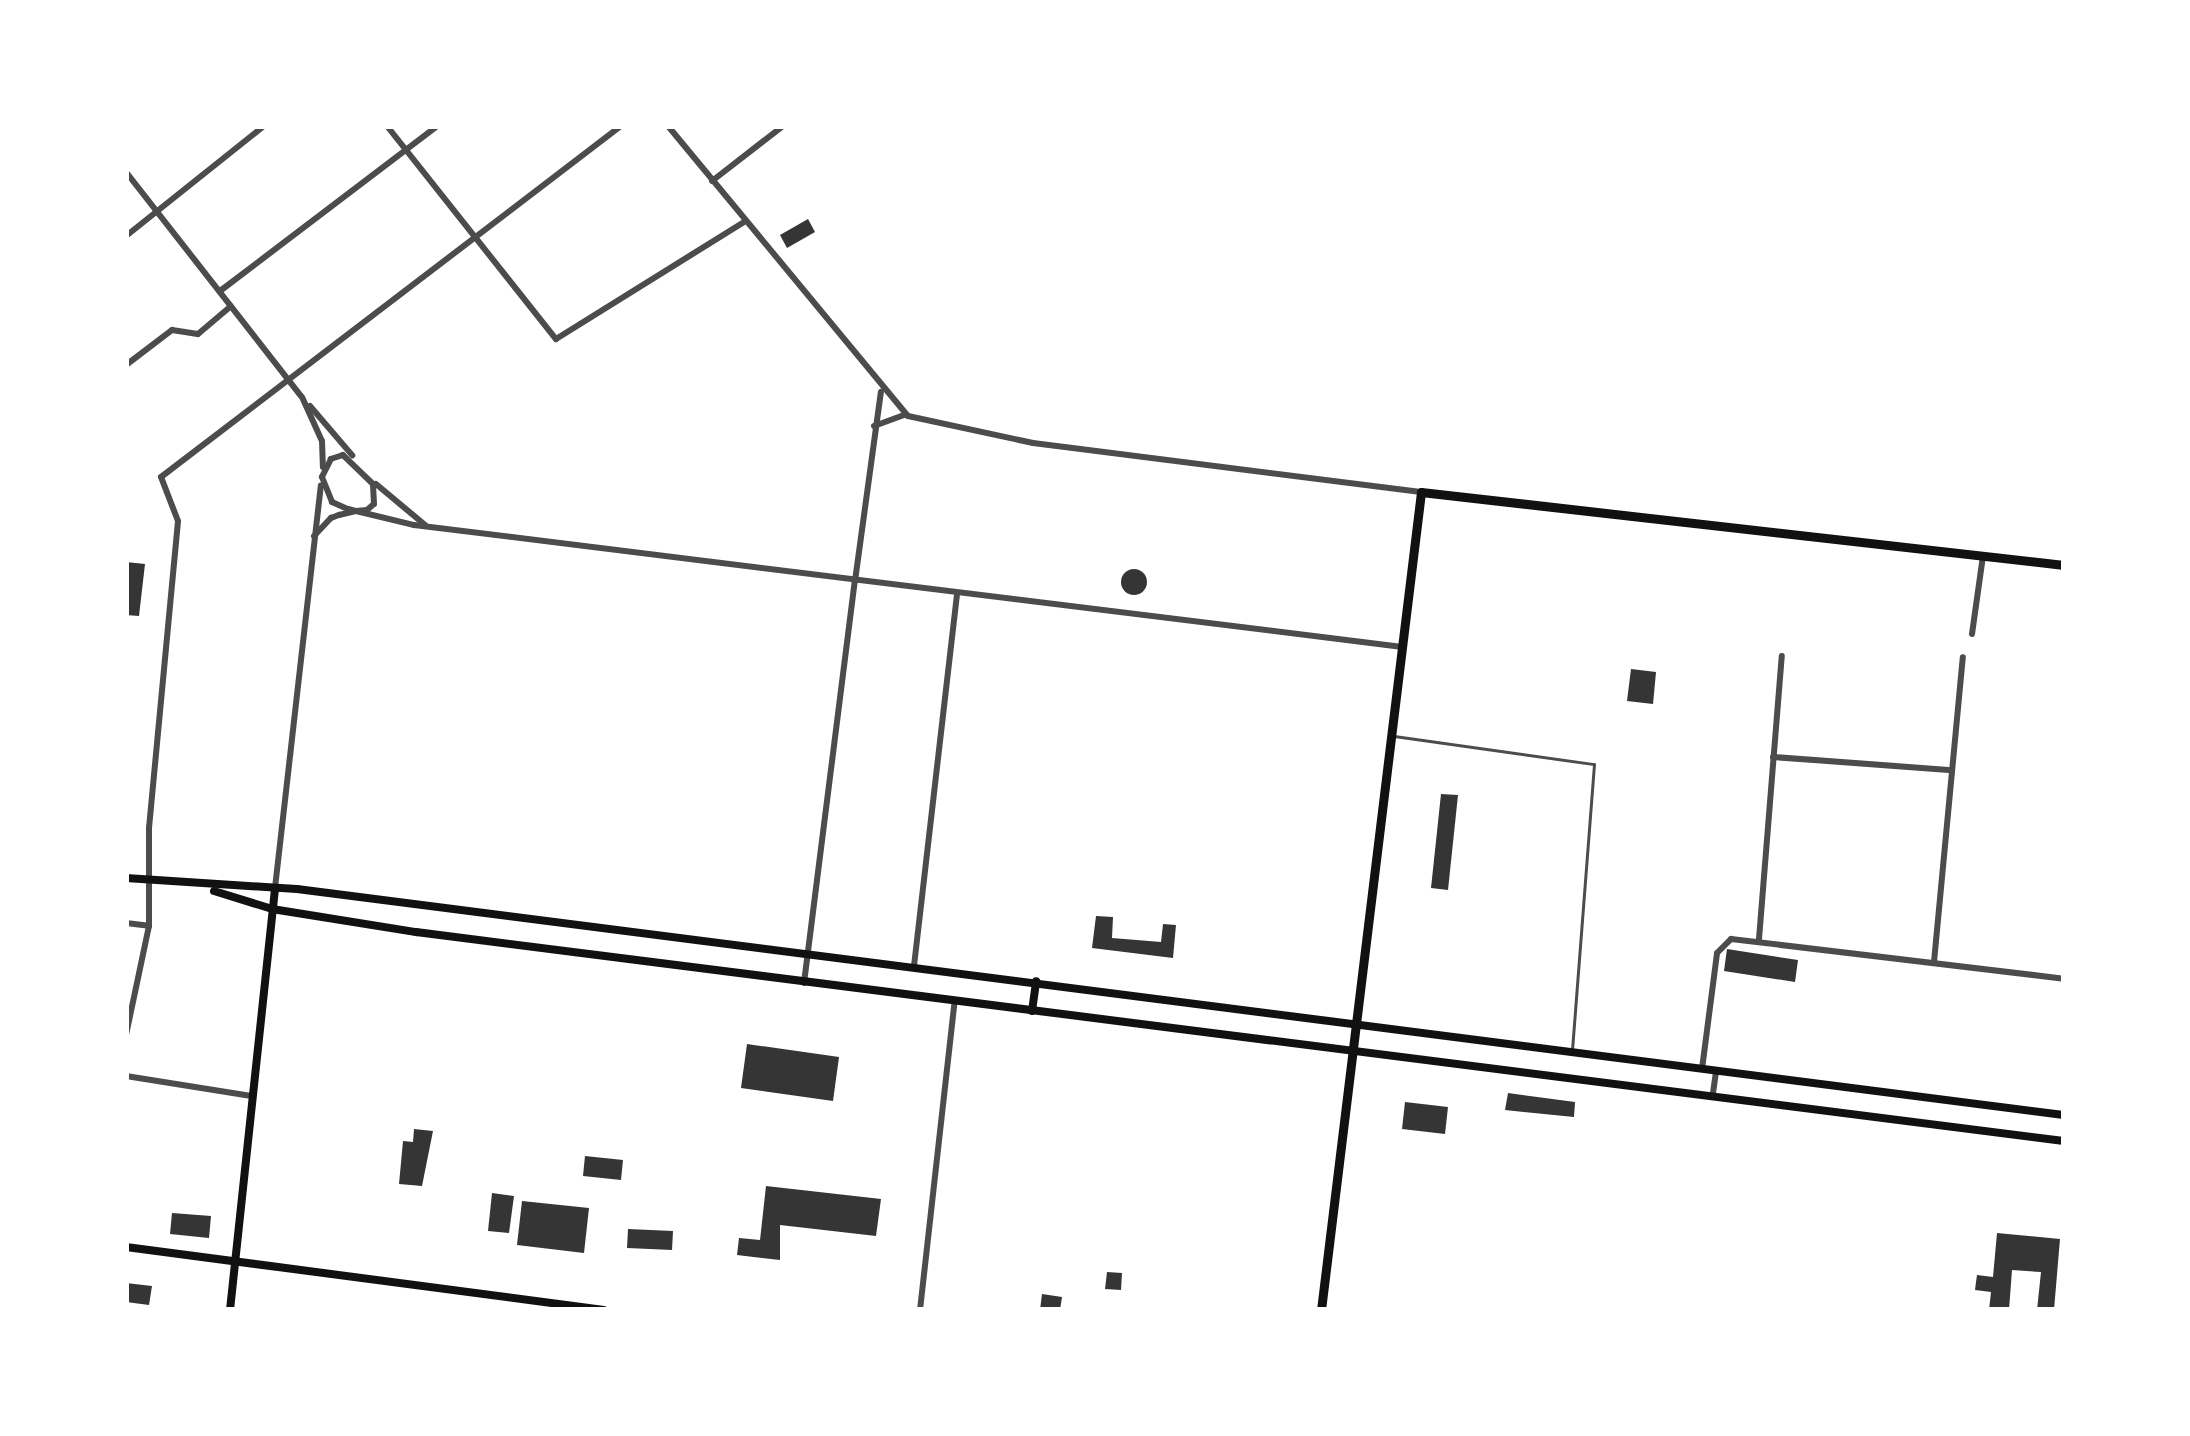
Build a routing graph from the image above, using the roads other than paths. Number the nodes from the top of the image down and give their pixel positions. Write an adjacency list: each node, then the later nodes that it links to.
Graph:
1 (264, 126): 10 (street)
2 (386, 126): 7 (street)
3 (437, 126): 7 (street)
4 (621, 126): 13 (street)
5 (668, 126): 9 (street)
6 (784, 126): 9 (street)
7 (406, 150): 13 (street); 14 (street)
8 (126, 172): 10 (street)
9 (712, 182): 11 (street)
10 (157, 212): 12 (street); 14 (street)
11 (744, 222): 13 (street); 18 (street)
12 (126, 236)
13 (475, 237): 17 (street)
14 (220, 291): 15 (street)
15 (231, 306): 16 (street); 17 (street)
16 (126, 365)
17 (287, 378): 19 (street); 40 (street)
18 (881, 392): 20 (street); 21 (street)
19 (302, 397): 22 (street); 23 (street)
20 (908, 416): 21 (street); 24 (street)
21 (872, 429): 30 (street)
22 (364, 471): 23 (street); 25 (street); 26 (street)
23 (322, 477): 25 (street); 27 (street)
24 (1421, 492): 28 (main road); 33 (main road)
25 (356, 511): 26 (street); 27 (street)
26 (444, 531): 30 (street)
27 (314, 536): 41 (street)
28 (1983, 556): 29 (main road); 32 (street)
29 (2064, 565)
30 (855, 581): 31 (street); 47 (street)
31 (957, 593): 33 (street); 49 (street)
32 (1972, 634)
33 (1403, 647): 36 (main road)
34 (1782, 656): 37 (street)
35 (1963, 656): 38 (street)
36 (1392, 736): 55 (main road); 58 (lane)
37 (1773, 758): 38 (street); 46 (street)
38 (1949, 770): 48 (street)
39 (126, 878): 40 (main road)
40 (149, 881): 42 (main road); 45 (street)
41 (275, 888): 42 (main road); 43 (main road); 47 (main road)
42 (207, 889): 43 (main road)
43 (272, 909): 52 (main road); 63 (main road)
44 (126, 923): 45 (street)
45 (148, 926): 56 (street)
46 (1760, 939): 48 (street); 59 (street)
47 (808, 953): 49 (main road); 52 (street)
48 (1934, 962): 50 (street)
49 (914, 966): 51 (main road)
50 (2064, 979)
51 (1036, 981): 54 (main road); 55 (main road)
52 (804, 983): 53 (main road)
53 (955, 1000): 54 (main road); 70 (street)
54 (1032, 1011): 57 (main road)
55 (1357, 1020): 57 (main road); 58 (main road)
56 (126, 1035)
57 (1353, 1050): 62 (main road); 71 (main road)
58 (1572, 1053): 59 (main road)
59 (1702, 1069): 60 (main road)
60 (1716, 1071): 62 (street); 64 (main road)
61 (126, 1076): 63 (street)
62 (1713, 1093): 65 (main road)
63 (251, 1096): 67 (main road)
64 (2064, 1115)
65 (2064, 1141)
66 (126, 1247): 67 (main road)
67 (236, 1261): 68 (main road); 69 (main road)
68 (230, 1310)
69 (604, 1310)
70 (920, 1310)
71 (1321, 1310)

